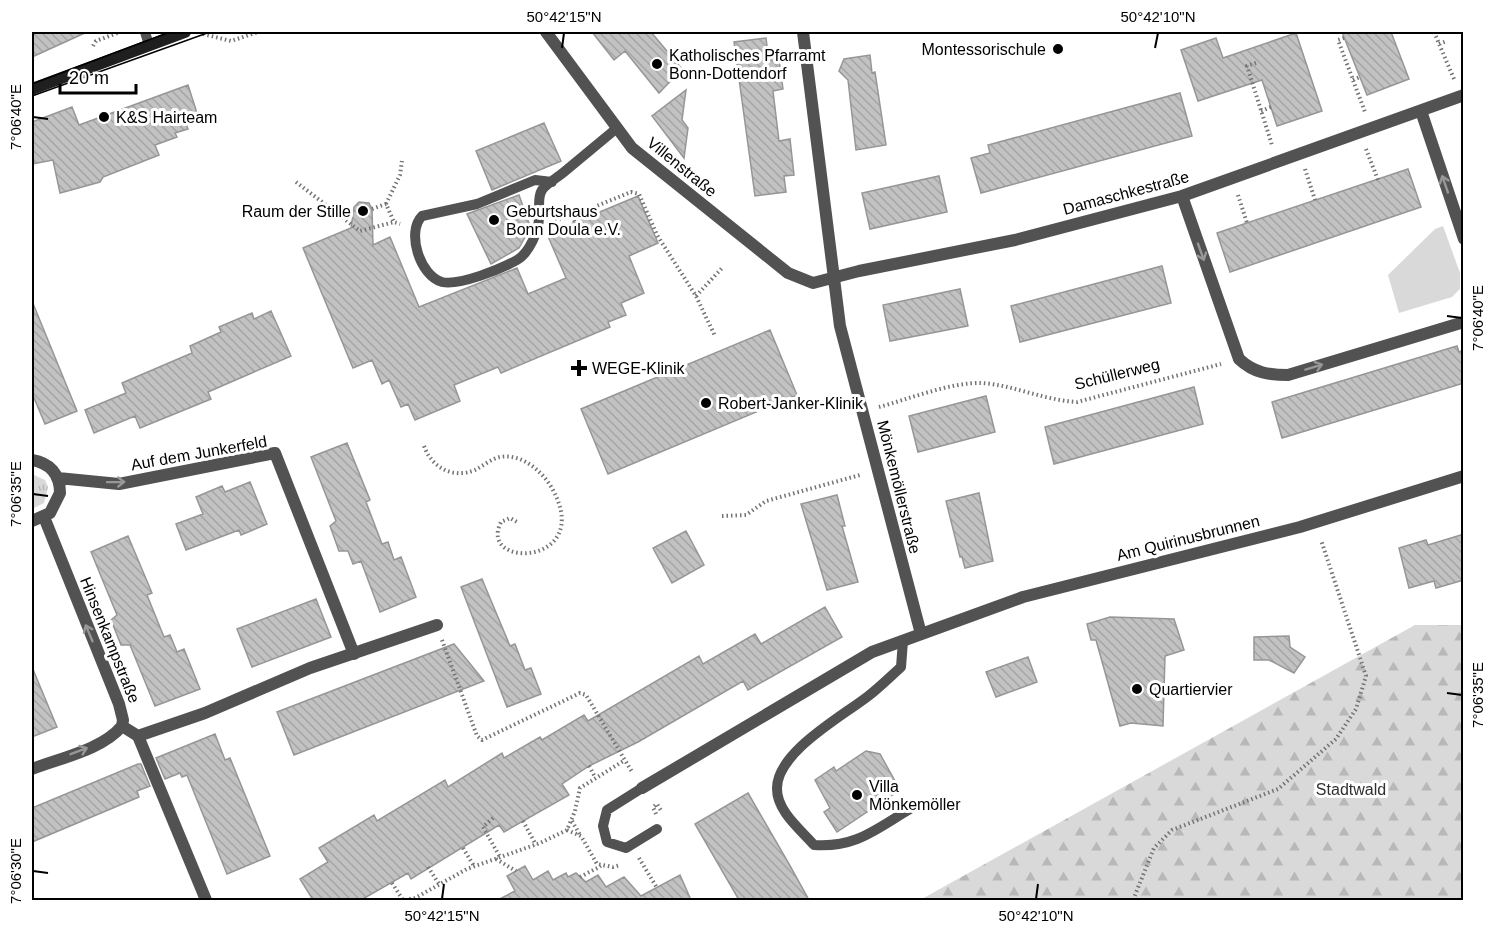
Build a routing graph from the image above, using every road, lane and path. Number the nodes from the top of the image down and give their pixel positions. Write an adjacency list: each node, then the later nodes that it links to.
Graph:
1 (120, 32): 10 (path)
2 (145, 32): 13 (lane)
3 (185, 32): 13 (main road)
4 (193, 32): 5 (path)
5 (258, 32)
6 (546, 32): 22 (street, Villenstraße)
7 (802, 32): 43 (street, Mönkemöllerstraße)
8 (1434, 32): 12 (path)
9 (1344, 38): 16 (path)
10 (96, 41)
11 (1447, 41): 12 (path)
12 (1439, 44): 18 (path)
13 (149, 45): 17 (main road)
14 (1256, 63): 20 (path)
15 (1360, 77): 16 (path)
16 (1353, 80): 23 (path)
17 (32, 89)
18 (1462, 96): 21 (street, Damaschkestraße)
19 (1271, 107): 20 (path)
20 (1261, 111): 26 (path)
21 (1421, 111): 23 (street, Damaschkestraße); 41 (street, one-way to 21)
22 (616, 128): 30 (lane); 43 (street, Villenstraße)
23 (1366, 132): 24 (street, Damaschkestraße); 28 (path)
24 (1300, 155): 26 (street, Damaschkestraße); 32 (path)
25 (402, 161): 33 (path)
26 (1278, 163): 27 (street, Damaschkestraße)
27 (1233, 179): 31 (street, Damaschkestraße); 39 (path)
28 (1378, 180)
29 (296, 182): 37 (path)
30 (552, 182): 36 (lane); 40 (lane)
31 (1182, 196): 43 (street, Damaschkestraße); 47 (street, one-way to 47)
32 (1315, 200)
33 (386, 204): 34 (path); 37 (path)
34 (372, 209)
35 (572, 216): 36 (path); 38 (path); 44 (path)
36 (540, 219): 40 (lane)
37 (394, 222): 40 (path)
38 (575, 222)
39 (1247, 223)
40 (414, 230)
41 (1464, 239)
42 (723, 267): 44 (path)
43 (832, 279): 48 (street, Mönkemöllerstraße)
44 (696, 296): 46 (path)
45 (1464, 322): 47 (street, one-way to 45)
46 (715, 336)
47 (1239, 359): 48 (path, Schüllerweg)
48 (862, 411): 51 (street, Mönkemöllerstraße)
49 (424, 446): 56 (path)
50 (32, 460): 53 (street)
51 (878, 471): 54 (path); 59 (street, Mönkemöllerstraße)
52 (1464, 476): 57 (street, Am Quirinusbrunnen)
53 (58, 478): 55 (street, Hinsenkampstraße); 61 (street, Auf dem Junkerfeld, one-way to 61)
54 (722, 516)
55 (38, 519): 62 (street, Hinsenkampstraße, one-way to 55)
56 (517, 522)
57 (1315, 522): 59 (street, Am Quirinusbrunnen); 89 (path)
58 (437, 625): 61 (street); 64 (path)
59 (921, 634): 60 (street)
60 (903, 641): 68 (street); 69 (lane)
61 (354, 654): 63 (street)
62 (122, 726): 63 (street, Hinsenkampstraße); 66 (street, one-way to 62)
63 (138, 736): 87 (street)
64 (625, 760): 67 (path); 68 (path)
65 (589, 766): 67 (path)
66 (32, 769)
67 (595, 777): 72 (path)
68 (642, 788): 73 (lane)
69 (910, 809)
70 (493, 818): 78 (path)
71 (523, 821): 75 (path)
72 (572, 821): 74 (path); 75 (path)
73 (657, 829)
74 (581, 836)
75 (536, 844): 78 (path)
76 (463, 848): 79 (path)
77 (638, 855): 86 (path)
78 (498, 858): 79 (path); 82 (path)
79 (474, 866): 85 (path)
80 (601, 866): 83 (path)
81 (428, 867): 85 (path)
82 (516, 871)
83 (580, 878)
84 (392, 883): 88 (path)
85 (439, 884): 88 (path)
86 (657, 888)
87 (206, 900)
88 (404, 900)
89 (1133, 900)

